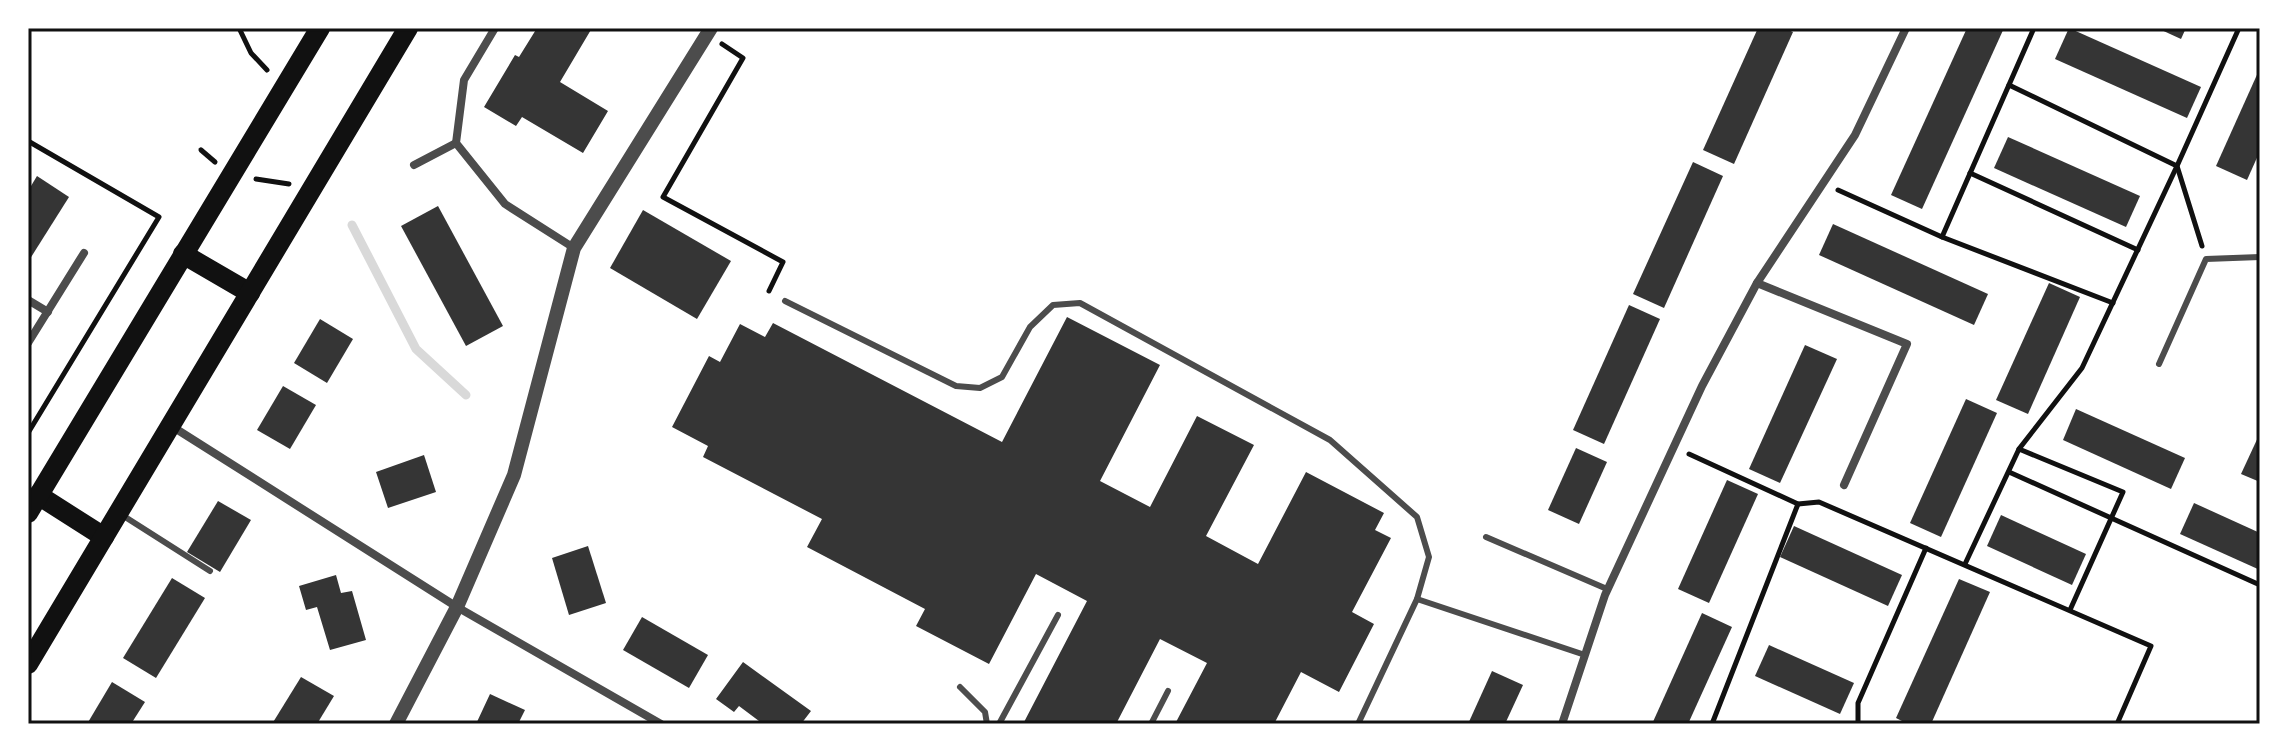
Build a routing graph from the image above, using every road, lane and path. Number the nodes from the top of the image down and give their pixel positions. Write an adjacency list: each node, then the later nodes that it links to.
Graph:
1 (239, 28): 10 (path)
2 (320, 28): 10 (main road)
3 (408, 28): 19 (main road)
4 (495, 28): 12 (street)
5 (1906, 28): 18 (street)
6 (2034, 28): 9 (path)
7 (2239, 28): 15 (path)
8 (709, 31): 21 (street); 30 (path)
9 (2009, 85): 15 (path); 16 (path)
10 (284, 88): 17 (main road)
11 (28, 141): 36 (path)
12 (456, 143): 14 (street); 21 (street)
13 (201, 150): 17 (path)
14 (414, 165)
15 (2177, 166): 22 (path); 26 (path)
16 (1970, 173): 20 (path); 22 (path)
17 (231, 176): 19 (path); 24 (main road)
18 (1823, 184): 20 (path); 27 (street)
19 (313, 187): 28 (main road)
20 (1942, 237): 31 (path)
21 (574, 248): 53 (street)
22 (2138, 250): 31 (path)
23 (84, 253): 32 (street)
24 (183, 254): 28 (main road); 41 (main road)
25 (2260, 257): 26 (lane)
26 (2206, 259): 34 (lane)
27 (1757, 283): 37 (street); 40 (street)
28 (250, 293): 35 (main road)
29 (28, 300): 32 (street)
30 (785, 301): 52 (lane)
31 (2113, 303): 38 (path)
32 (48, 312): 33 (street)
33 (28, 343)
34 (2159, 364)
35 (171, 427): 43 (main road); 53 (street)
36 (28, 433)
37 (1674, 447): 42 (path); 51 (street)
38 (2019, 449): 39 (path); 44 (path)
39 (2009, 472): 44 (path); 48 (path)
40 (1844, 485)
41 (33, 504): 45 (main road)
42 (1798, 504): 47 (path); 67 (path)
43 (119, 513): 45 (main road); 49 (lane)
44 (2111, 518): 50 (path); 54 (path)
45 (104, 537): 57 (main road)
46 (1486, 537): 51 (lane)
47 (1926, 548): 48 (path); 68 (path)
48 (1965, 564): 54 (path)
49 (210, 571)
50 (2260, 585)
51 (1607, 589): 56 (street)
52 (1417, 599): 56 (lane); 65 (lane)
53 (457, 607): 60 (street); 61 (street)
54 (2070, 610): 69 (path)
55 (1058, 615): 63 (lane)
56 (1585, 655): 66 (street)
57 (28, 664)
58 (960, 687): 62 (lane)
59 (1168, 691): 64 (lane)
60 (396, 724)
61 (661, 724)
62 (987, 724)
63 (999, 724)
64 (1151, 724)
65 (1358, 724)
66 (1562, 724)
67 (1712, 724)
68 (1858, 724)
69 (2117, 724)

